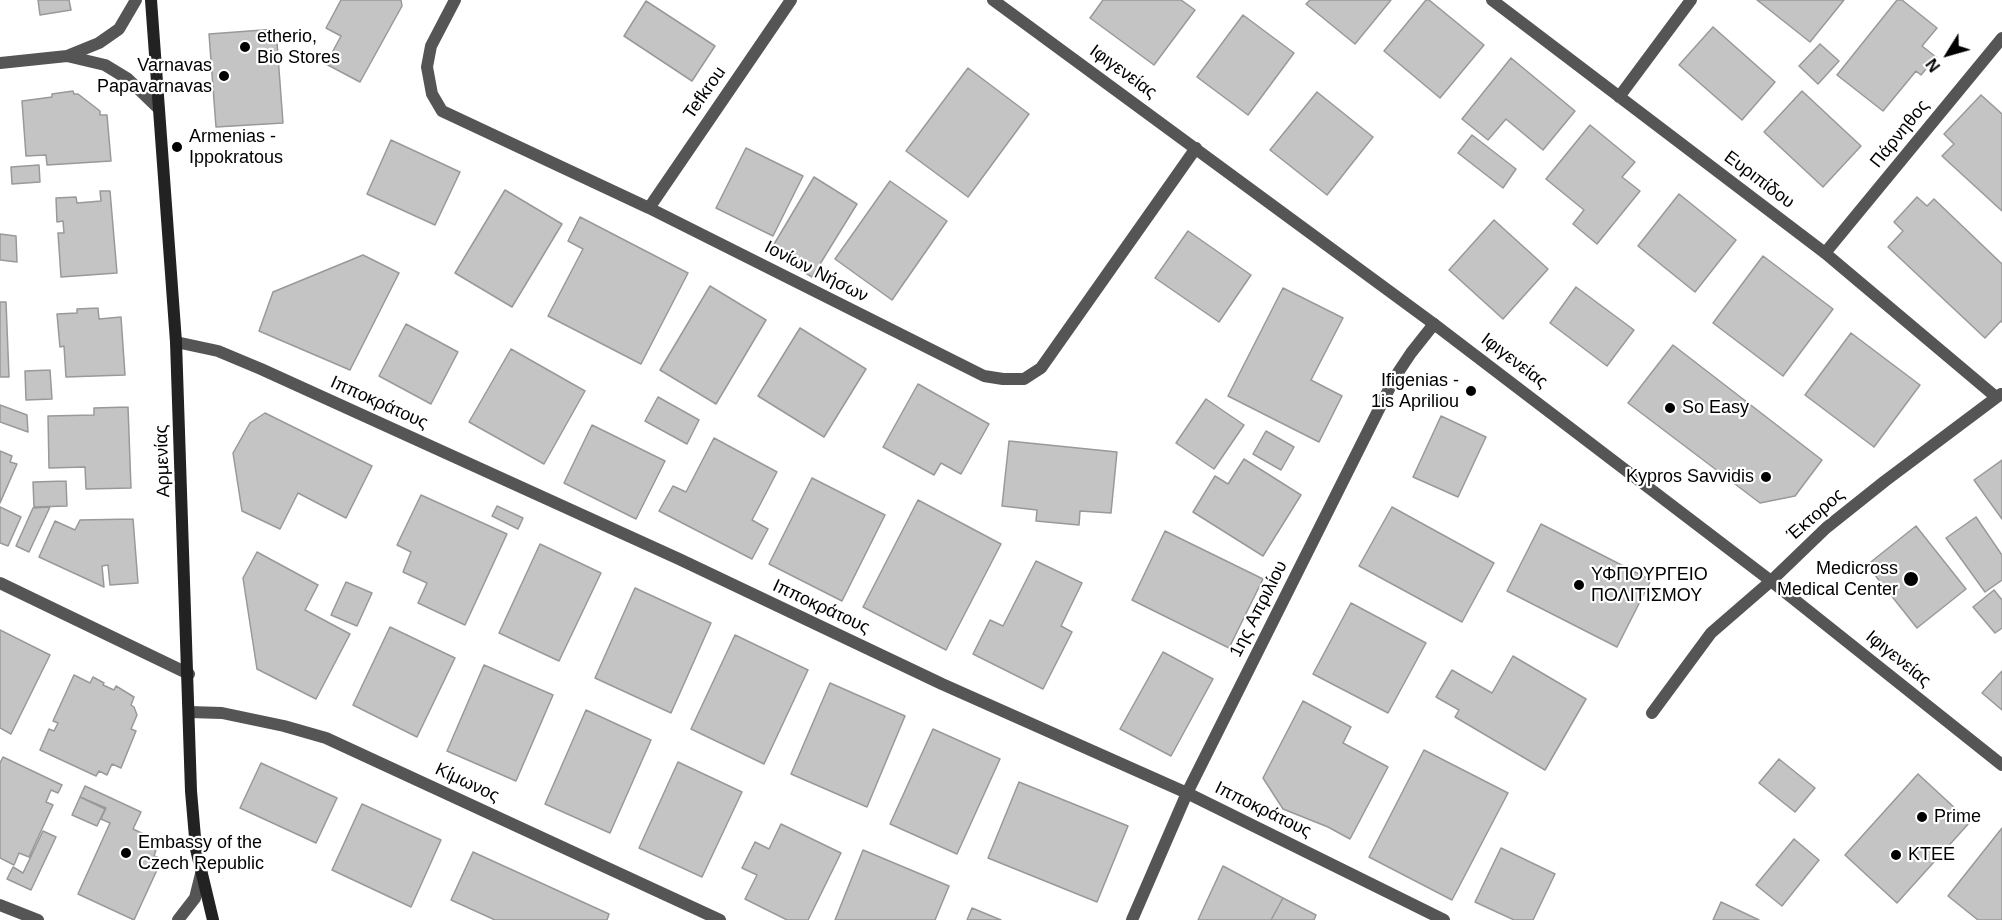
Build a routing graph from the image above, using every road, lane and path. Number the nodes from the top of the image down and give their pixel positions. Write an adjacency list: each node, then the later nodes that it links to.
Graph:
1 (136, 0): 9 (street)
2 (151, 0): 12 (main road, Αρμενίας)
3 (454, 0): 14 (street, Ιονίων Νήσων)
4 (791, 0): 14 (street, Tefkrou)
5 (993, 0): 13 (street, Ιφιγενείας)
6 (1492, 0): 11 (street, Ευριπίδου)
7 (1691, 0): 11 (street)
8 (2002, 38): 15 (street, Πάρνηθος)
9 (66, 56): 10 (street); 12 (street)
10 (0, 63)
11 (1619, 97): 15 (street, Ευριπίδου)
12 (158, 108): 17 (main road, Αρμενίας)
13 (1196, 148): 14 (street, Ιονίων Νήσων); 16 (street, Ιφιγενείας)
14 (649, 208)
15 (1825, 253): 18 (street, Ευριπίδου)
16 (1434, 324): 19 (street, Ιφιγενείας); 25 (street, 1ης Απριλίου)
17 (176, 342): 21 (main road, Αρμενίας); 25 (street, Ιπποκράτους)
18 (1999, 395): 19 (street, Έκτορος)
19 (1771, 581): 23 (street, Έκτορος); 24 (street, Ιφιγενείας)
20 (0, 582): 21 (street)
21 (189, 674): 22 (main road, Αρμενίας)
22 (189, 712): 26 (main road, Αρμενίας); 31 (street, Κίμωνος)
23 (1652, 713)
24 (2002, 765)
25 (1187, 793): 32 (street, 1ης Απριλίου); 33 (street, Ιπποκράτους)
26 (201, 874): 29 (street); 30 (main road, Αρμενίας)
27 (0, 905): 28 (street)
28 (38, 920)
29 (178, 920)
30 (213, 920)
31 (720, 920)
32 (1132, 920)
33 (1444, 920)

